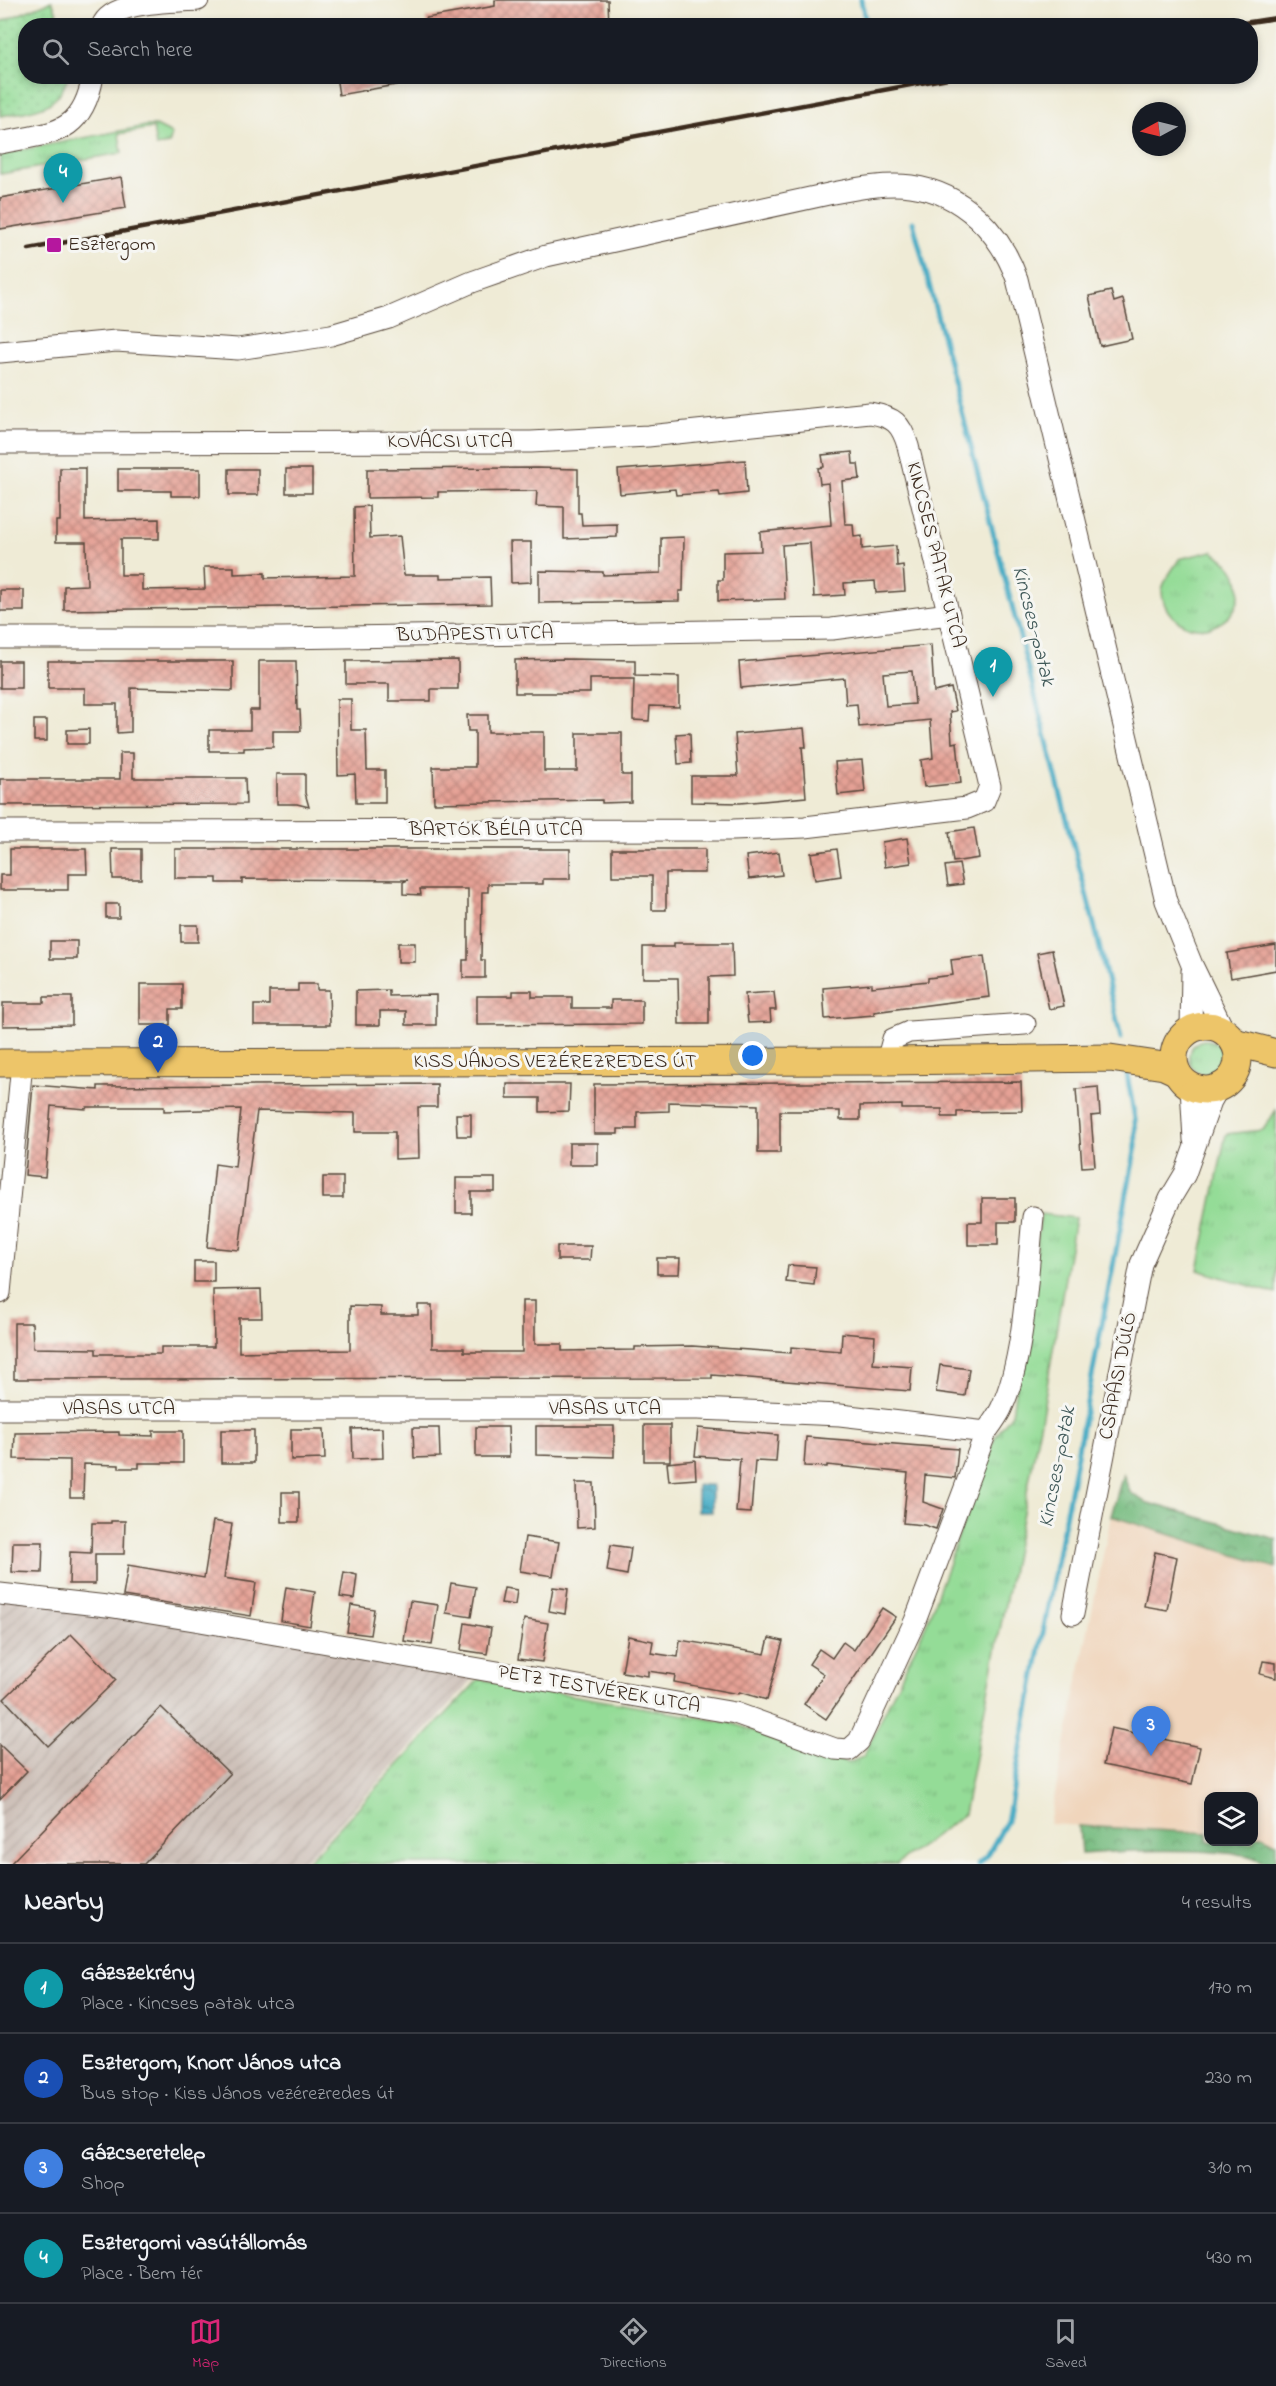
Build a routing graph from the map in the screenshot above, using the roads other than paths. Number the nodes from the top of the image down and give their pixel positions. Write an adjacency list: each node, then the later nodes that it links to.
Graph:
1 (198, 0): 2 (street)
2 (106, 18)
3 (91, 84): 4 (street)
4 (0, 143)
5 (0, 352): 12 (street)
6 (896, 422): 7 (street, KOVÁCSI UTCA); 8 (street, KINCSES PATAK UTCA)
7 (0, 443)
8 (949, 614): 9 (street, BUDAPESTI UTCA); 10 (street, KINCSES PATAK UTCA)
9 (0, 638)
10 (987, 796): 11 (street, BARTÓK BÉLA UTCA)
11 (0, 831)
12 (1192, 965): 14 (street); 15 (street)
13 (1025, 1024): 18 (street)
14 (1184, 1037): 15 (main road); 17 (main road, KISS JÁNOS VEZÉREZREDES ÚT); 22 (main road)
15 (1229, 1037): 16 (main road); 21 (main road)
16 (1276, 1053)
17 (1144, 1056): 18 (main road, KISS JÁNOS VEZÉREZREDES ÚT); 22 (main road, KISS JÁNOS VEZÉREZREDES ÚT)
18 (887, 1061): 19 (main road, KISS JÁNOS VEZÉREZREDES ÚT)
19 (11, 1063): 25 (street)
20 (1276, 1064): 21 (main road)
21 (1227, 1079): 22 (main road); 23 (street, CSAPÁSI DŰLŐ)
22 (1184, 1080): 23 (street, CSAPÁSI DŰLŐ)
23 (1195, 1149): 29 (street, CSAPÁSI DŰLŐ)
24 (1033, 1217): 27 (street)
25 (0, 1293)
26 (0, 1409): 27 (street, VASAS UTCA)
27 (986, 1432): 28 (street, PETZ TESTVÉREK UTCA)
28 (0, 1594)
29 (1073, 1614)

